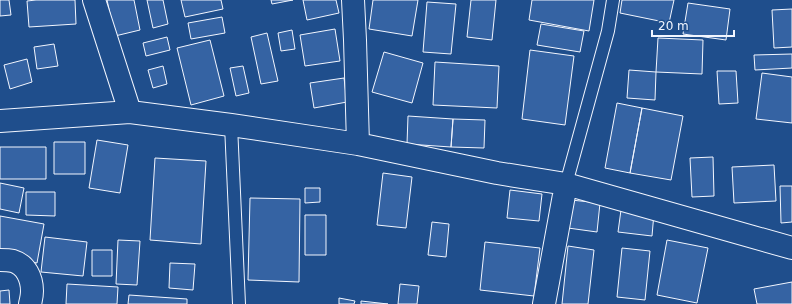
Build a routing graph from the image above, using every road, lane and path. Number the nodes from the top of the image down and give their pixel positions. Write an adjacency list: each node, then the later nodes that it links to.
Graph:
1 (94, 0): 4 (street)
2 (353, 0): 7 (street)
3 (613, 0): 8 (lane)
4 (130, 112): 5 (street); 6 (street)
5 (0, 121)
6 (231, 125): 7 (street); 12 (lane)
7 (358, 144): 8 (street)
8 (566, 184): 9 (street); 13 (street)
9 (792, 248)
10 (0, 260): 11 (street)
11 (30, 304)
12 (239, 304)
13 (544, 304)

